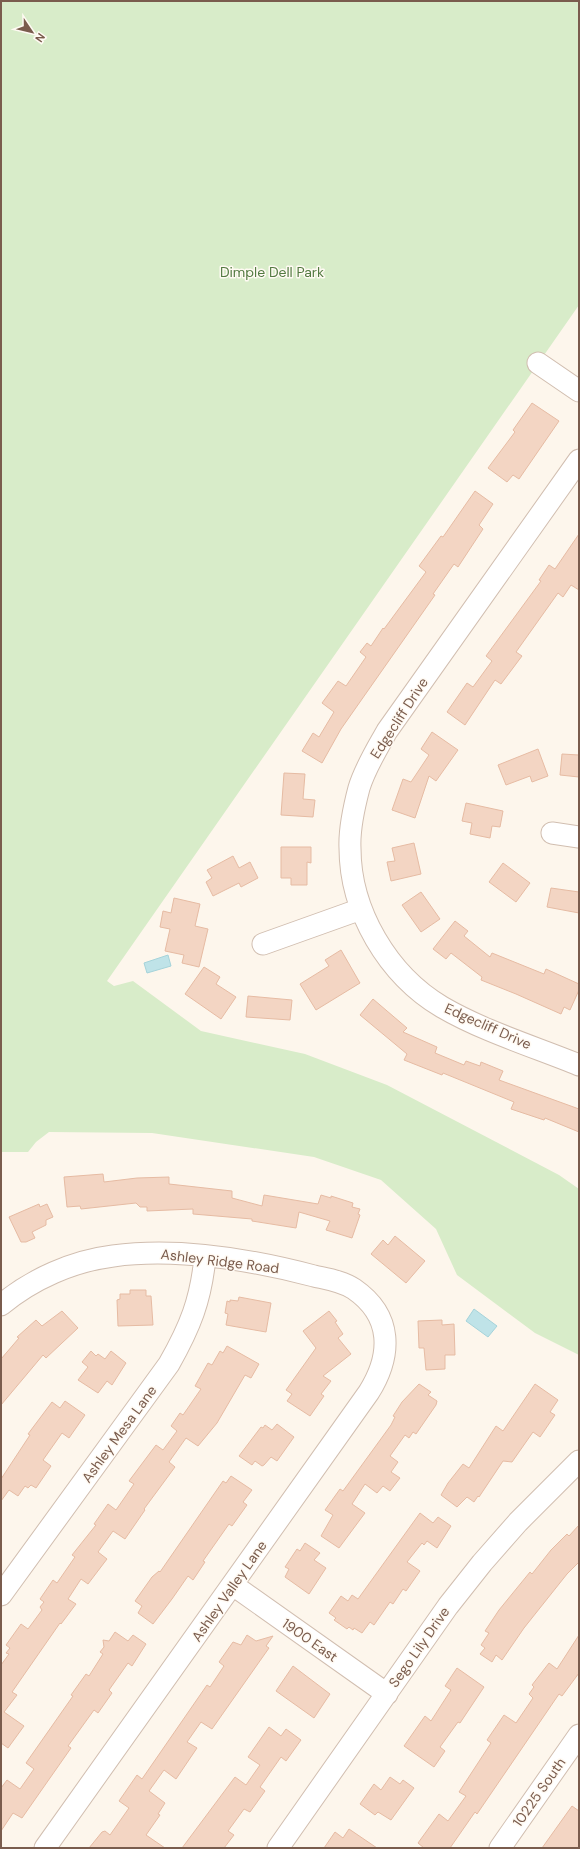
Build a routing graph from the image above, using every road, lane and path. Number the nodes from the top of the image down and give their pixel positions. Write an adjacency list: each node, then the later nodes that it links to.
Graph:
1 (538, 363): 2 (street)
2 (579, 391)
3 (579, 460): 6 (street, Edgecliff Drive)
4 (552, 833): 5 (street)
5 (579, 837)
6 (361, 909): 7 (street); 8 (street, Edgecliff Drive)
7 (263, 944)
8 (579, 1065)
9 (205, 1257): 10 (street, Ashley Ridge Road); 11 (street, Ashley Ridge Road); 14 (street, Ashley Mesa Lane)
10 (1, 1305)
11 (382, 1324): 13 (street, Ashley Valley Lane)
12 (579, 1462): 15 (street, Sego Lily Drive)
13 (233, 1585): 15 (street, 1900 East); 17 (street, Ashley Valley Lane)
14 (1, 1595)
15 (387, 1694): 18 (street, Sego Lily Drive)
16 (579, 1735): 19 (street, 10225 South)
17 (45, 1848)
18 (278, 1848)
19 (500, 1848)

